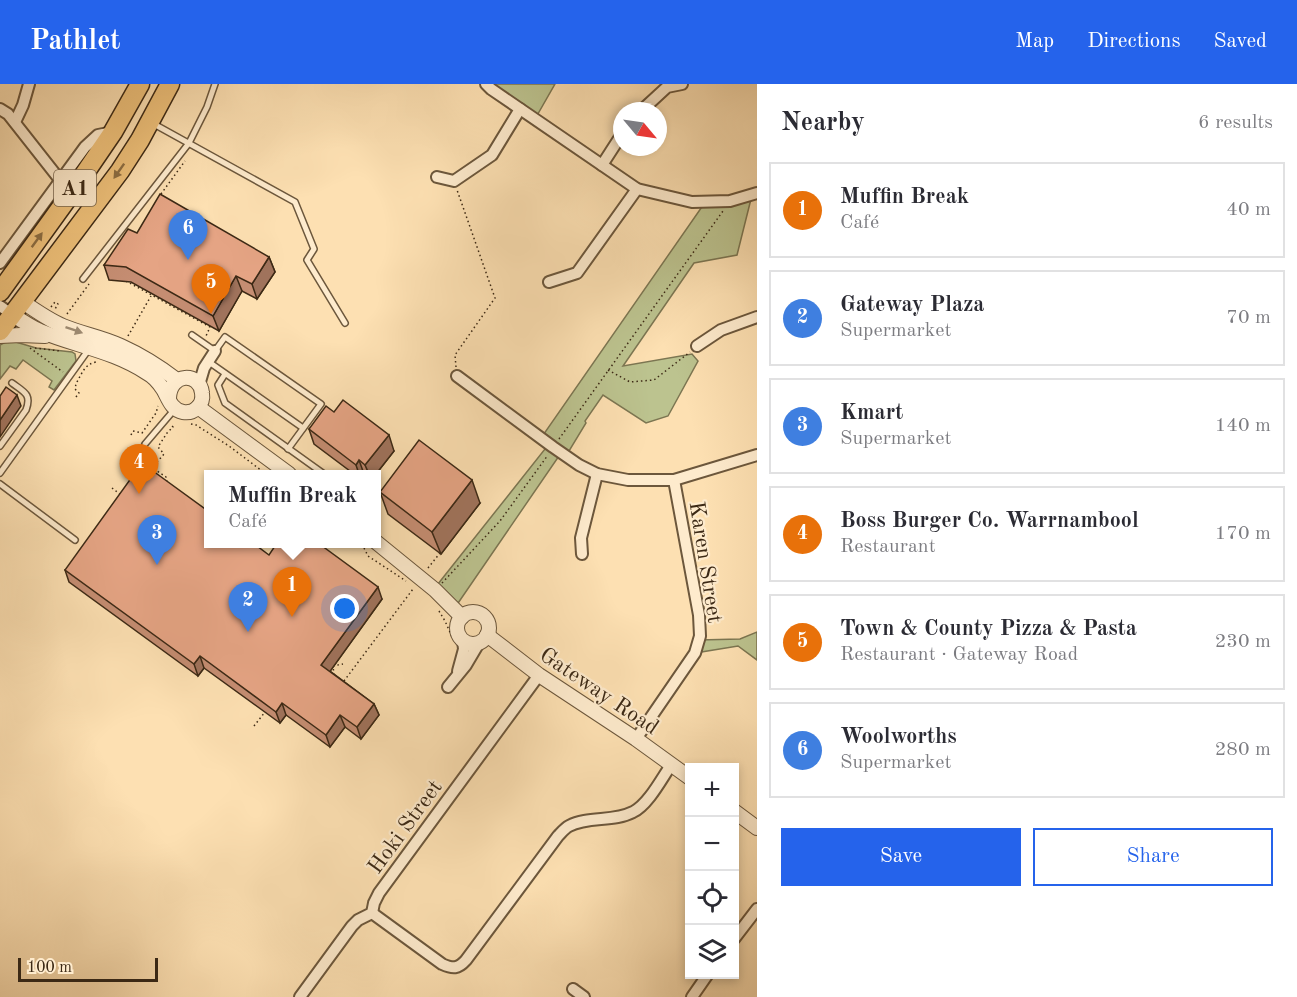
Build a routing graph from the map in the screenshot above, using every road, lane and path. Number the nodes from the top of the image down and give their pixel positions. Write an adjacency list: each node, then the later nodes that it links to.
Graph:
1 (29, 84): 10 (street)
2 (140, 84): 12 (highway, A1)
3 (170, 84): 11 (highway, A1)
4 (215, 84): 13 (lane)
5 (486, 84): 9 (street)
6 (682, 84): 7 (street)
7 (650, 102)
8 (0, 109): 10 (street)
9 (520, 109): 16 (street); 19 (street)
10 (15, 122): 18 (street)
11 (150, 122): 13 (lane); 30 (highway, A1, one-way to 30)
12 (113, 132): 18 (street); 30 (highway, A1, one-way to 12)
13 (189, 143): 14 (lane); 26 (lane)
14 (196, 147): 22 (path); 35 (lane)
15 (613, 148): 16 (street)
16 (602, 165): 20 (street)
17 (437, 177): 19 (street)
18 (60, 180): 24 (street)
19 (454, 181): 51 (path)
20 (637, 189): 23 (street); 27 (street)
21 (757, 193): 23 (street)
22 (159, 201)
23 (730, 201): 48 (path)
24 (0, 263)
25 (120, 278): 29 (path)
26 (82, 279)
27 (549, 282)
28 (89, 284): 33 (path)
29 (152, 295): 36 (path); 41 (path)
30 (8, 296): 37 (highway, A1); 40 (street); 52 (street, one-way to 52)
31 (48, 310): 32 (path)
32 (60, 313)
33 (65, 317)
34 (757, 317): 42 (street)
35 (345, 323)
36 (131, 331)
37 (0, 332)
38 (192, 335): 41 (lane)
39 (0, 336): 40 (street)
40 (56, 337): 43 (street)
41 (202, 342): 45 (lane)
42 (698, 346): 48 (path)
43 (90, 348): 55 (street); 71 (lane)
44 (63, 351): 50 (path)
45 (215, 351): 47 (street); 59 (lane)
46 (97, 362): 54 (path)
47 (206, 365): 49 (lane); 52 (street)
48 (608, 370): 63 (path)
49 (225, 374): 59 (lane); 64 (lane)
50 (66, 375)
51 (456, 376): 63 (street)
52 (188, 381): 55 (street); 56 (street)
53 (12, 383): 62 (lane)
54 (76, 397)
55 (167, 404): 56 (street); 57 (lane); 60 (path)
56 (198, 407): 68 (street)
57 (165, 420): 61 (lane); 66 (path)
58 (186, 422): 67 (path)
59 (303, 428): 64 (lane)
60 (131, 435)
61 (145, 444)
62 (0, 446)
63 (553, 447): 72 (street); 84 (path)
64 (288, 449): 69 (lane)
65 (757, 455): 73 (street)
66 (153, 468): 70 (path); 74 (path)
67 (261, 470)
68 (284, 470)
69 (318, 470)
70 (146, 472)
71 (0, 473)
72 (597, 474): 73 (street); 82 (street)
73 (674, 480): 95 (street, Karen Street)
74 (167, 483)
75 (0, 484): 78 (lane)
76 (112, 488): 77 (path)
77 (123, 496)
78 (75, 540)
79 (381, 547): 83 (street)
80 (364, 548): 83 (path)
81 (440, 552): 83 (path)
82 (582, 554)
83 (418, 581): 84 (street); 89 (path)
84 (435, 590): 86 (street)
85 (437, 607): 88 (path)
86 (462, 617): 87 (street); 88 (street)
87 (483, 639): 88 (street); 90 (street, Gateway Road); 91 (street)
88 (463, 645): 91 (street)
89 (343, 664)
90 (539, 675): 95 (street, Gateway Road); 101 (street, Hoki Street)
91 (457, 677): 92 (street)
92 (448, 687)
93 (265, 712): 94 (path)
94 (254, 726)
95 (636, 738): 96 (street, Gateway Road)
96 (671, 765): 97 (street, Gateway Road); 101 (street)
97 (685, 775)
98 (739, 815): 99 (street)
99 (757, 828)
100 (757, 909): 102 (street)
101 (372, 913): 105 (street, Hoki Street)
102 (739, 934)
103 (705, 979): 107 (street)
104 (573, 989): 106 (street)
105 (300, 997)
106 (584, 997)
107 (692, 997)

